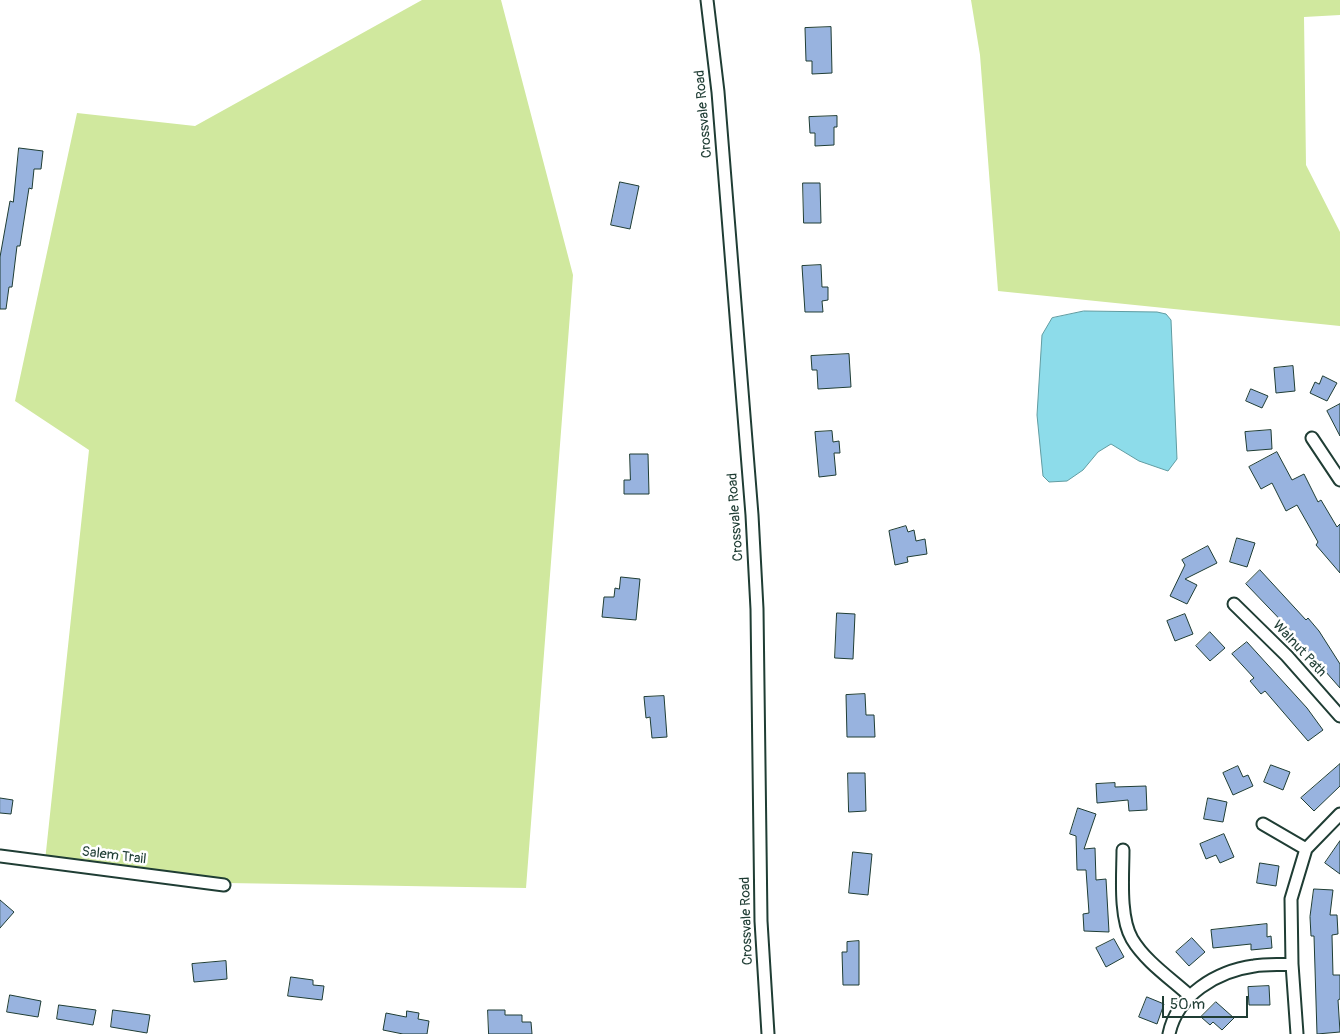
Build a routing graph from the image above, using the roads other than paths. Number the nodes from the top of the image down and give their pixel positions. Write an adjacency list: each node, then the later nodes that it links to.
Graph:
1 (707, 0): 14 (street, Crossvale Road)
2 (1312, 438): 3 (street)
3 (1340, 480)
4 (1234, 604): 5 (street, Walnut Path)
5 (1340, 716)
6 (1340, 814): 8 (street)
7 (1263, 824): 8 (street)
8 (1306, 849): 12 (street)
9 (1123, 850): 13 (street)
10 (0, 856): 11 (street, Salem Trail)
11 (224, 885)
12 (1292, 964): 13 (street); 16 (street)
13 (1190, 996): 15 (street)
14 (768, 1034)
15 (1169, 1034)
16 (1297, 1034)

